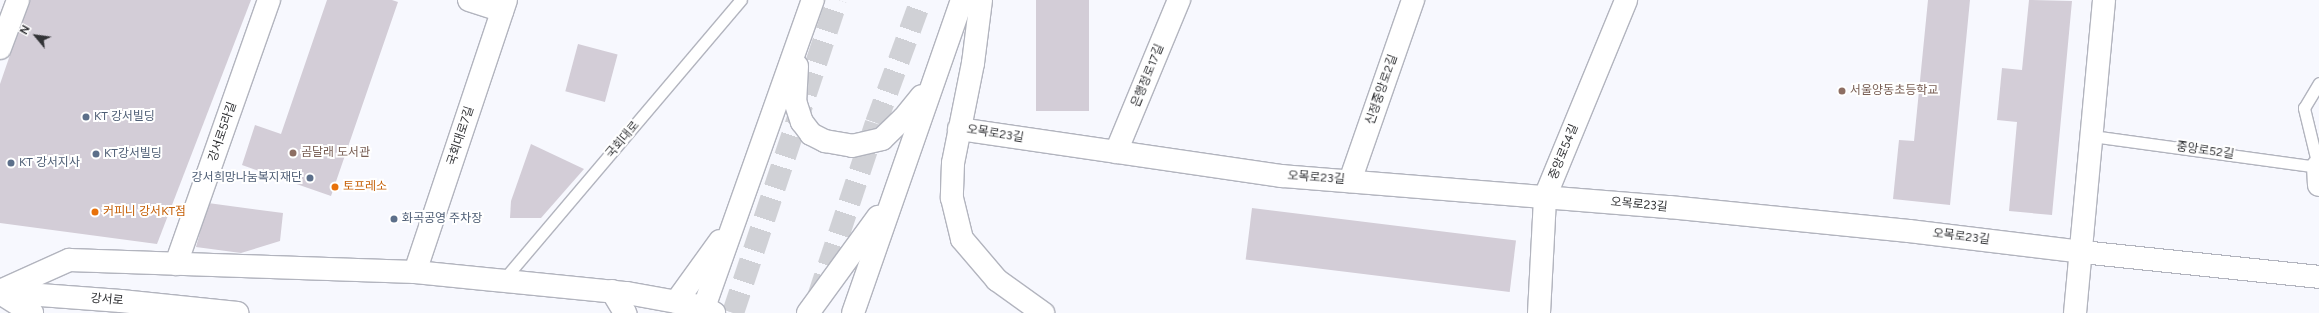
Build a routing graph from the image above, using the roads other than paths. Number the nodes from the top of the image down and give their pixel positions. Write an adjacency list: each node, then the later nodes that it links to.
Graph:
1 (18, 0): 14 (street)
2 (269, 0): 26 (street, 강서로5라길)
3 (469, 0): 12 (street)
4 (741, 0): 29 (lane, 국회대로)
5 (813, 0): 13 (street)
6 (962, 0): 15 (street)
7 (981, 0): 17 (street)
8 (1179, 0): 19 (street, 은행정로17길)
9 (1413, 0): 21 (street, 신정중앙로2길)
10 (1626, 0): 22 (street, 중앙로54길)
11 (2104, 0): 18 (street)
12 (504, 6): 27 (street, 국회대로7길)
13 (798, 42): 15 (street); 24 (street)
14 (0, 48)
15 (933, 82): 23 (street)
16 (2319, 83): 20 (lane, 중앙로52길)
17 (959, 129): 19 (street, 오목로23길); 39 (street)
18 (2092, 136): 20 (lane, 중앙로52길); 25 (street)
19 (1116, 152): 21 (street, 오목로23길)
20 (2319, 173)
21 (1350, 181): 22 (street, 오목로23길)
22 (1546, 197): 25 (street, 오목로23길); 40 (street, 중앙로54길)
23 (891, 199): 37 (street); 38 (street)
24 (734, 222): 32 (street); 33 (street)
25 (2082, 252): 28 (street, 오목로23길); 41 (street)
26 (176, 264): 27 (street); 31 (street)
27 (415, 272): 29 (street)
28 (2319, 276)
29 (504, 280): 30 (street)
30 (612, 291): 32 (street); 36 (street)
31 (0, 292): 34 (street); 35 (street, 강서로)
32 (676, 302): 33 (street)
33 (707, 311)
34 (32, 313)
35 (237, 313)
36 (625, 313)
37 (808, 313)
38 (853, 313)
39 (1043, 313)
40 (1539, 313)
41 (2075, 313)

